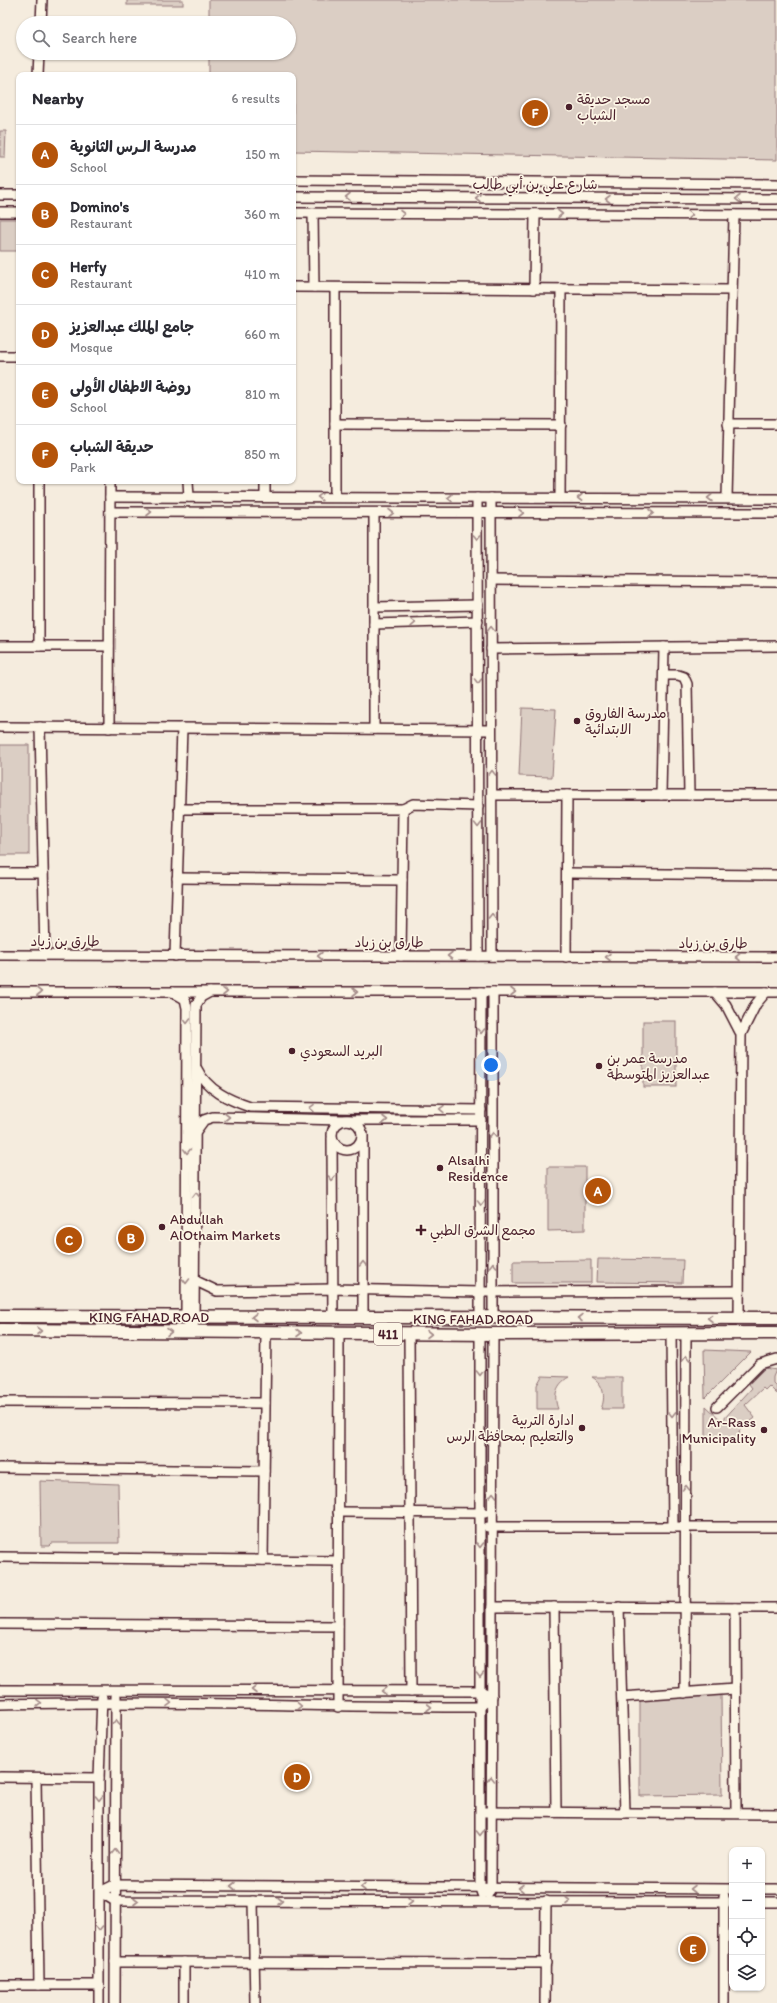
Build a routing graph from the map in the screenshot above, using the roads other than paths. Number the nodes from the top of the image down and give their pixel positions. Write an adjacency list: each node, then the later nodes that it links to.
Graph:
1 (42, 0): 2 (street)
2 (41, 16)
3 (39, 60): 4 (street)
4 (38, 72)
5 (296, 180): 6 (street)
6 (777, 184)
7 (0, 195): 8 (street)
8 (16, 195)
9 (296, 197): 10 (street, شارع علي بن أبي طالب, one-way to 9)
10 (777, 199)
11 (0, 212): 12 (street)
12 (16, 212)
13 (296, 213): 14 (street)
14 (313, 213): 15 (street, one-way to 15); 19 (street)
15 (535, 214): 16 (street, one-way to 16); 21 (street)
16 (734, 215): 17 (street); 23 (street)
17 (777, 215)
18 (296, 287): 19 (street)
19 (314, 287): 20 (street)
20 (335, 288): 21 (street); 26 (street)
21 (534, 289): 22 (street)
22 (561, 289): 23 (street); 29 (street)
23 (732, 290): 27 (street)
24 (0, 356): 25 (street)
25 (16, 356)
26 (335, 424): 29 (street); 37 (street)
27 (728, 424): 28 (street); 41 (street)
28 (777, 424)
29 (560, 425): 40 (street)
30 (38, 484): 55 (street)
31 (110, 484): 34 (street)
32 (188, 484): 35 (street)
33 (266, 484): 36 (street)
34 (110, 497): 35 (street); 43 (street)
35 (188, 497): 36 (street)
36 (265, 497): 37 (street, one-way to 36)
37 (335, 497): 38 (street, one-way to 37)
38 (477, 498): 39 (street); 45 (street)
39 (491, 498): 40 (street); 46 (street)
40 (560, 498): 41 (street, one-way to 40)
41 (726, 498): 42 (street)
42 (777, 498)
43 (110, 512): 44 (street, one-way to 44); 56 (street)
44 (374, 513): 45 (street, one-way to 45); 51 (street)
45 (477, 513): 46 (street); 50 (street, one-way to 50)
46 (491, 513): 47 (street, one-way to 47); 48 (street)
47 (777, 513)
48 (491, 580): 49 (street); 59 (street, one-way to 48)
49 (777, 582)
50 (478, 605): 51 (street); 52 (street)
51 (374, 607): 53 (street)
52 (478, 621): 53 (street, one-way to 52); 66 (street, one-way to 66)
53 (374, 624): 65 (street)
54 (0, 646): 55 (street)
55 (39, 646): 56 (street)
56 (110, 646): 63 (street)
57 (777, 646): 58 (street)
58 (664, 647): 59 (street); 60 (street)
59 (491, 649): 67 (street)
60 (664, 675): 70 (street); 71 (street)
61 (0, 727): 62 (street)
62 (40, 727): 63 (street); 77 (street)
63 (109, 728): 64 (street)
64 (182, 728): 65 (street); 74 (street)
65 (374, 730): 66 (street)
66 (478, 730): 67 (street); 73 (street)
67 (492, 730): 68 (street, one-way to 67)
68 (492, 795): 69 (street); 87 (street, one-way to 68)
69 (567, 795): 70 (street); 78 (street)
70 (661, 795): 71 (street)
71 (688, 795): 72 (street)
72 (777, 795)
73 (478, 806): 75 (street); 86 (street, one-way to 86)
74 (179, 809): 75 (street); 80 (street)
75 (403, 809): 81 (street)
76 (0, 873): 77 (street)
77 (43, 873): 83 (street)
78 (567, 873): 79 (street); 88 (street)
79 (777, 875)
80 (177, 878): 81 (street); 84 (street)
81 (402, 880): 85 (street)
82 (0, 955): 83 (street, طارق بن زياد)
83 (45, 955): 84 (street, طارق بن زياد)
84 (175, 956): 85 (street, طارق بن زياد, one-way to 84)
85 (401, 956): 86 (street, طارق بن زياد, one-way to 85)
86 (478, 956): 87 (street, طارق بن زياد)
87 (492, 956): 88 (street, طارق بن زياد)
88 (566, 957): 89 (street, طارق بن زياد, one-way to 88)
89 (777, 957)
90 (0, 992): 91 (street, one-way to 91)
91 (171, 992): 92 (street); 115 (street, one-way to 115)
92 (210, 992): 93 (street, one-way to 93); 99 (street)
93 (481, 992): 94 (street); 102 (street, one-way to 102)
94 (493, 992): 95 (street, one-way to 95); 111 (street, one-way to 94)
95 (715, 992): 96 (street); 98 (street)
96 (766, 992): 97 (street); 98 (street)
97 (777, 992)
98 (741, 1034): 112 (street)
99 (196, 1066): 100 (street, one-way to 99); 105 (street)
100 (335, 1108): 101 (street); 103 (street)
101 (362, 1108): 102 (street, one-way to 101); 103 (street)
102 (481, 1110): 104 (street)
103 (347, 1120): 104 (street, one-way to 104); 105 (street, one-way to 103); 106 (street); 107 (street)
104 (481, 1120): 113 (street, one-way to 113)
105 (196, 1132): 108 (street, one-way to 105)
106 (363, 1134): 107 (street); 110 (street, one-way to 106)
107 (332, 1139): 109 (street, one-way to 109)
108 (196, 1281): 109 (street); 115 (street)
109 (333, 1289): 110 (street); 116 (street)
110 (363, 1290): 113 (street); 117 (street)
111 (493, 1291): 112 (street); 113 (street); 119 (street)
112 (739, 1291): 120 (street)
113 (480, 1292): 118 (street)
114 (0, 1316): 115 (main road, KING FAHAD ROAD / 411)
115 (190, 1317): 116 (main road, KING FAHAD ROAD / 411, one-way to 115); 123 (street)
116 (333, 1317): 117 (main road, KING FAHAD ROAD / 411)
117 (363, 1317): 118 (main road, KING FAHAD ROAD / 411)
118 (480, 1318): 119 (main road, KING FAHAD ROAD / 411)
119 (493, 1318): 120 (main road, KING FAHAD ROAD / 411, one-way to 119)
120 (738, 1318): 121 (main road, KING FAHAD ROAD / 411)
121 (777, 1318)
122 (0, 1330): 123 (main road, KING FAHAD ROAD / 411, one-way to 123)
123 (192, 1332): 124 (main road, KING FAHAD ROAD / 411)
124 (266, 1333): 125 (main road, KING FAHAD ROAD / 411, one-way to 125); 134 (street)
125 (338, 1333): 128 (main road, KING FAHAD ROAD / 411); 138 (street)
126 (686, 1333): 127 (main road, KING FAHAD ROAD / 411); 131 (main road, KING FAHAD ROAD / 411); 145 (street, one-way to 126)
127 (777, 1333)
128 (409, 1334): 129 (main road, KING FAHAD ROAD / 411, one-way to 129); 139 (street)
129 (480, 1334): 130 (main road, KING FAHAD ROAD / 411); 140 (street, one-way to 140)
130 (493, 1334): 131 (main road, KING FAHAD ROAD / 411); 141 (street, one-way to 130)
131 (671, 1334): 144 (street, one-way to 144)
132 (777, 1359): 135 (street)
133 (0, 1402): 134 (street)
134 (265, 1403): 137 (street)
135 (717, 1407)
136 (0, 1468): 137 (street)
137 (264, 1471): 148 (street)
138 (338, 1512): 139 (street); 149 (street)
139 (410, 1512): 140 (street); 163 (street)
140 (480, 1513): 141 (street); 142 (street)
141 (493, 1513): 143 (street)
142 (480, 1527): 143 (street); 164 (street, one-way to 164)
143 (492, 1527): 144 (street); 150 (street)
144 (673, 1527): 145 (street)
145 (686, 1527): 146 (street); 153 (street)
146 (777, 1527)
147 (0, 1557): 148 (street)
148 (263, 1560): 149 (street)
149 (338, 1561): 157 (street)
150 (492, 1607): 151 (street); 166 (street)
151 (554, 1607): 152 (street); 178 (street)
152 (619, 1607): 153 (street); 167 (street)
153 (686, 1608): 154 (street); 165 (street)
154 (735, 1608): 155 (street); 160 (street)
155 (777, 1608)
156 (0, 1624): 157 (street)
157 (338, 1626): 162 (street)
158 (102, 1689): 159 (street); 161 (street); 168 (street)
159 (117, 1689): 162 (street, one-way to 159); 169 (street)
160 (735, 1689): 165 (street); 180 (street)
161 (0, 1690)
162 (338, 1691): 163 (street, one-way to 162); 171 (street)
163 (411, 1691): 164 (street)
164 (480, 1691): 166 (street); 172 (street)
165 (685, 1693): 167 (street)
166 (492, 1696): 172 (street); 177 (street, one-way to 166)
167 (622, 1697): 179 (street)
168 (102, 1702): 169 (street); 170 (street, one-way to 168); 175 (street)
169 (116, 1702): 171 (street, one-way to 171); 182 (street, one-way to 169)
170 (0, 1704)
171 (338, 1707): 172 (street, one-way to 172)
172 (480, 1707): 176 (street)
173 (0, 1777): 174 (street)
174 (36, 1778): 175 (street); 201 (street)
175 (99, 1778): 188 (street, one-way to 188)
176 (480, 1812): 177 (street); 183 (street, one-way to 183)
177 (491, 1812): 178 (street); 184 (street)
178 (556, 1812): 179 (street)
179 (625, 1813): 180 (street)
180 (736, 1813): 181 (street)
181 (777, 1814)
182 (114, 1885): 183 (street, one-way to 182); 188 (street); 189 (street)
183 (480, 1888): 184 (street); 191 (street)
184 (491, 1888): 185 (street, one-way to 184); 191 (street)
185 (728, 1889): 193 (street)
186 (765, 1889): 187 (street)
187 (777, 1889)
188 (100, 1892): 189 (street); 202 (street, one-way to 202)
189 (115, 1901): 190 (street, one-way to 190); 196 (street)
190 (253, 1901): 191 (street, one-way to 191); 198 (street)
191 (486, 1901): 192 (street)
192 (546, 1901): 193 (street, one-way to 193); 199 (street)
193 (728, 1902): 208 (street)
194 (765, 1902): 195 (street)
195 (777, 1902)
196 (115, 1962): 197 (street); 204 (street)
197 (184, 1962): 198 (street); 205 (street)
198 (254, 1962): 199 (street); 206 (street)
199 (546, 1963): 207 (street)
200 (0, 1984): 201 (street)
201 (40, 1984): 202 (street)
202 (99, 1984): 203 (street)
203 (99, 2003)
204 (115, 2003)
205 (184, 2003)
206 (255, 2003)
207 (545, 2003)
208 (724, 2003)

